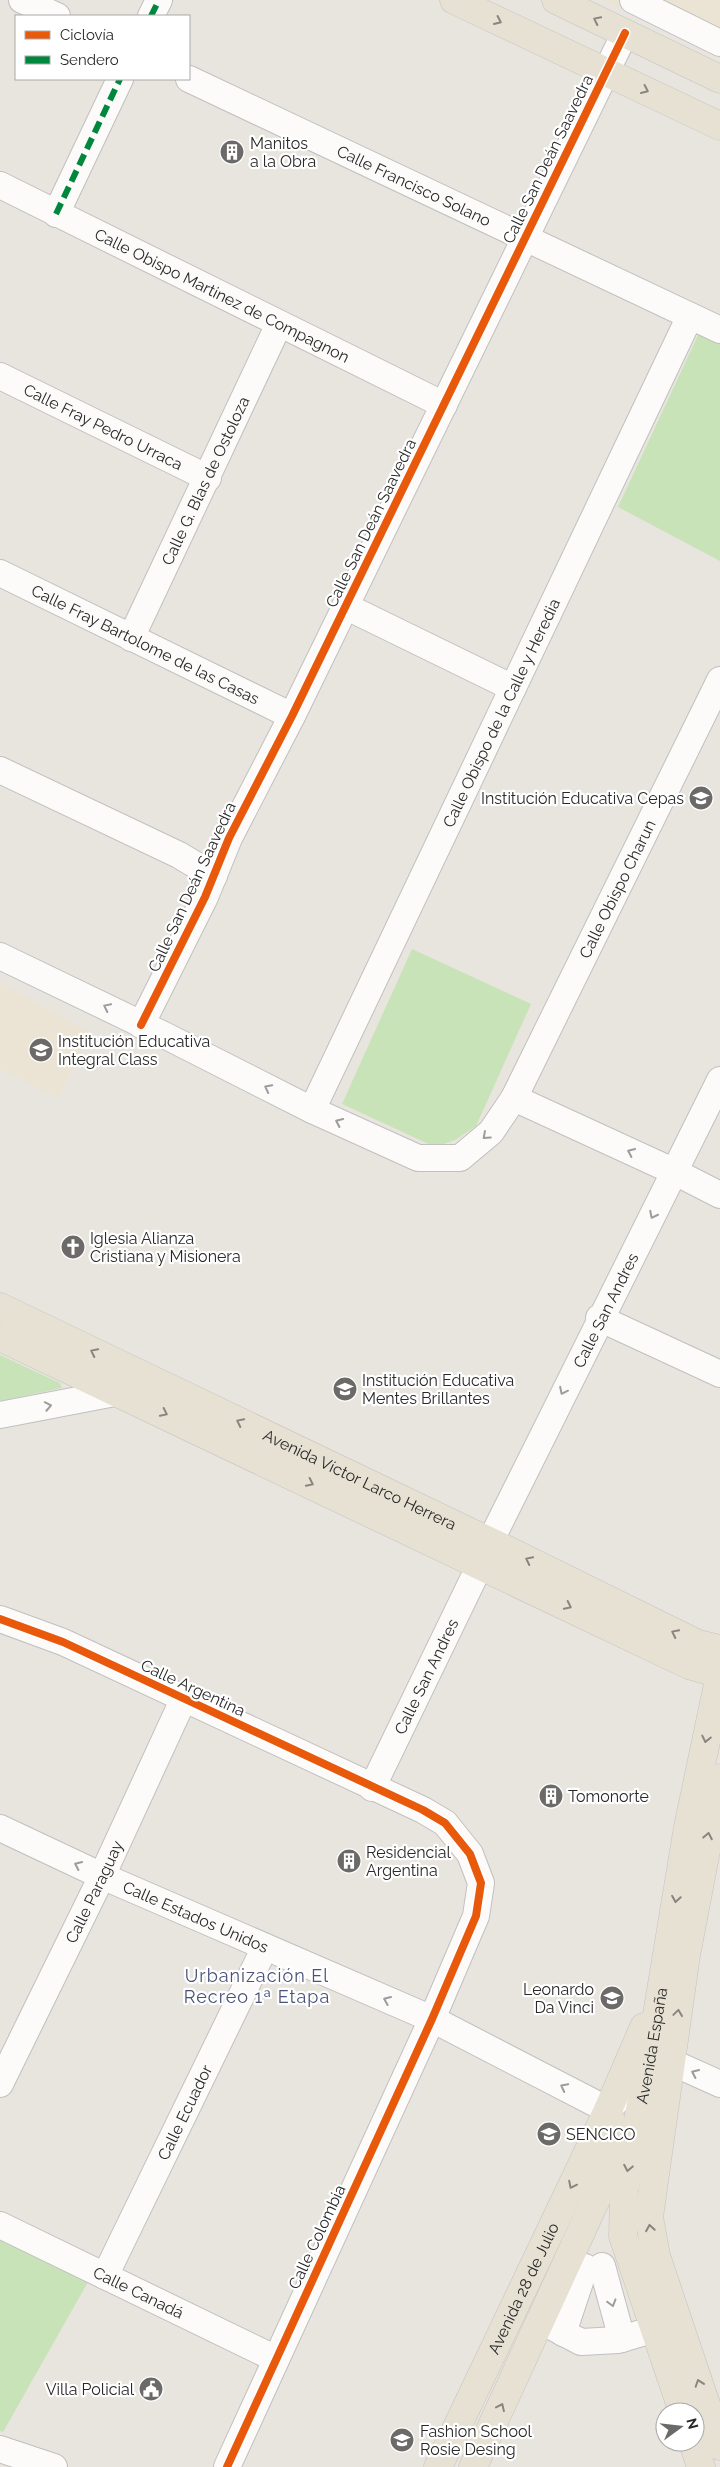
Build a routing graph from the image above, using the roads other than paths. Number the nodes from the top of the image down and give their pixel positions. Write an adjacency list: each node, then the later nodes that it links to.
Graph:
1 (22, 0): 6 (street)
2 (159, 0): 7 (street)
3 (454, 0): 10 (main road, one-way to 10)
4 (556, 0): 8 (main road, one-way to 4)
5 (633, 0): 9 (street)
6 (54, 15)
7 (151, 15)
8 (625, 33): 10 (street, Calle San Deán Saavedra); 12 (main road)
9 (720, 43)
10 (606, 72): 14 (main road, one-way to 14); 17 (street, Calle San Deán Saavedra)
11 (190, 79): 17 (street, Calle Francisco Solano)
12 (720, 79)
13 (120, 80): 16 (street)
14 (720, 126)
15 (0, 186): 16 (street, Calle Obispo Martinez de Compagnon)
16 (56, 214): 19 (street, Calle Obispo Martinez de Compagnon)
17 (526, 238): 18 (street, Calle Francisco Solano); 22 (street, Calle San Deán Saavedra)
18 (690, 316): 20 (street, Calle Francisco Solano); 28 (street, Calle Obispo de la Calle y Heredia)
19 (279, 324): 22 (street, Calle Obispo Martinez de Compagnon); 23 (street, Calle G. Blas de Ostoloza)
20 (720, 330)
21 (0, 376): 23 (street, Calle Fray Pedro Urraca)
22 (444, 405): 25 (street, Calle San Deán Saavedra)
23 (208, 478): 26 (street, Calle G. Blas de Ostoloza)
24 (0, 573): 26 (street, Calle Fray Bartolome de las Casas)
25 (346, 606): 28 (street); 29 (street, Calle San Deán Saavedra)
26 (132, 638): 29 (street, Calle Fray Bartolome de las Casas)
27 (720, 680): 35 (street, Calle Obispo Charun)
28 (513, 688): 36 (street, Calle Obispo de la Calle y Heredia)
29 (292, 716): 31 (street, Calle San Deán Saavedra)
30 (0, 770): 31 (street)
31 (214, 876): 33 (street, Calle San Deán Saavedra)
32 (0, 956): 33 (street, Calle Obispo Charun, one-way to 32)
33 (142, 1025): 36 (street, Calle Obispo Charun, one-way to 33)
34 (720, 1080): 37 (street, Calle San Andres)
35 (514, 1098): 36 (street, Calle Obispo Charun, one-way to 36); 37 (street, one-way to 35)
36 (312, 1110)
37 (676, 1172): 38 (street); 40 (street, Calle San Andres, one-way to 40)
38 (720, 1195)
39 (0, 1307): 45 (main road, Avenida Víctor Larco Herrera, one-way to 39)
40 (599, 1318): 42 (street); 45 (street, Calle San Andres, one-way to 45)
41 (0, 1336): 43 (main road, Avenida Víctor Larco Herrera)
42 (720, 1374)
43 (120, 1392): 44 (street, one-way to 43); 45 (main road, Avenida Víctor Larco Herrera, one-way to 45)
44 (0, 1415)
45 (484, 1553): 47 (main road, Avenida Víctor Larco Herrera, one-way to 45); 48 (main road, Avenida Víctor Larco Herrera, one-way to 48); 51 (street, Calle San Andres)
46 (0, 1619): 49 (street, Calle Argentina)
47 (720, 1649)
48 (720, 1674): 55 (main road, Avenida España, one-way to 55)
49 (184, 1698): 51 (street, Calle Argentina); 53 (street, Calle Paraguay)
50 (720, 1778): 57 (main road, Avenida España, one-way to 50)
51 (372, 1788): 56 (street, Calle Argentina)
52 (0, 1828): 53 (street, Calle Estados Unidos, one-way to 52)
53 (102, 1876): 54 (street, Calle Estados Unidos); 58 (street, Calle Paraguay)
54 (265, 1947): 56 (street, Calle Estados Unidos, one-way to 54); 66 (street, Calle Ecuador)
55 (661, 1989): 57 (main road, Avenida España); 60 (main road, Avenida 28 de Julio)
56 (432, 2019): 60 (street, Calle Estados Unidos, one-way to 56); 71 (street, Calle Colombia)
57 (659, 2065): 59 (street, one-way to 57); 60 (street); 63 (main road, Avenida España, one-way to 63); 73 (main road, Avenida España, one-way to 57)
58 (0, 2084)
59 (720, 2084)
60 (608, 2110): 61 (main road, Avenida 28 de Julio); 67 (main road, Avenida 28 de Julio, one-way to 67)
61 (591, 2212): 63 (main road); 65 (main road, Avenida 28 de Julio)
62 (0, 2225): 66 (street, Calle Canadá)
63 (623, 2236): 64 (main road, Avenida España)
64 (632, 2266): 65 (street); 69 (main road, Avenida España)
65 (584, 2267): 68 (main road, Avenida 28 de Julio); 70 (street, one-way to 70)
66 (105, 2276): 71 (street, Calle Canadá)
67 (514, 2307): 68 (main road); 78 (main road, Avenida 28 de Julio)
68 (552, 2327): 70 (street); 79 (main road, Avenida 28 de Julio, one-way to 68)
69 (655, 2329): 70 (street); 72 (main road, Avenida España)
70 (622, 2339)
71 (276, 2359): 77 (street, Calle Colombia)
72 (680, 2402)
73 (720, 2446)
74 (0, 2449): 76 (street)
75 (696, 2452): 80 (main road)
76 (54, 2467)
77 (227, 2467)
78 (438, 2467)
79 (473, 2467)
80 (701, 2467)

